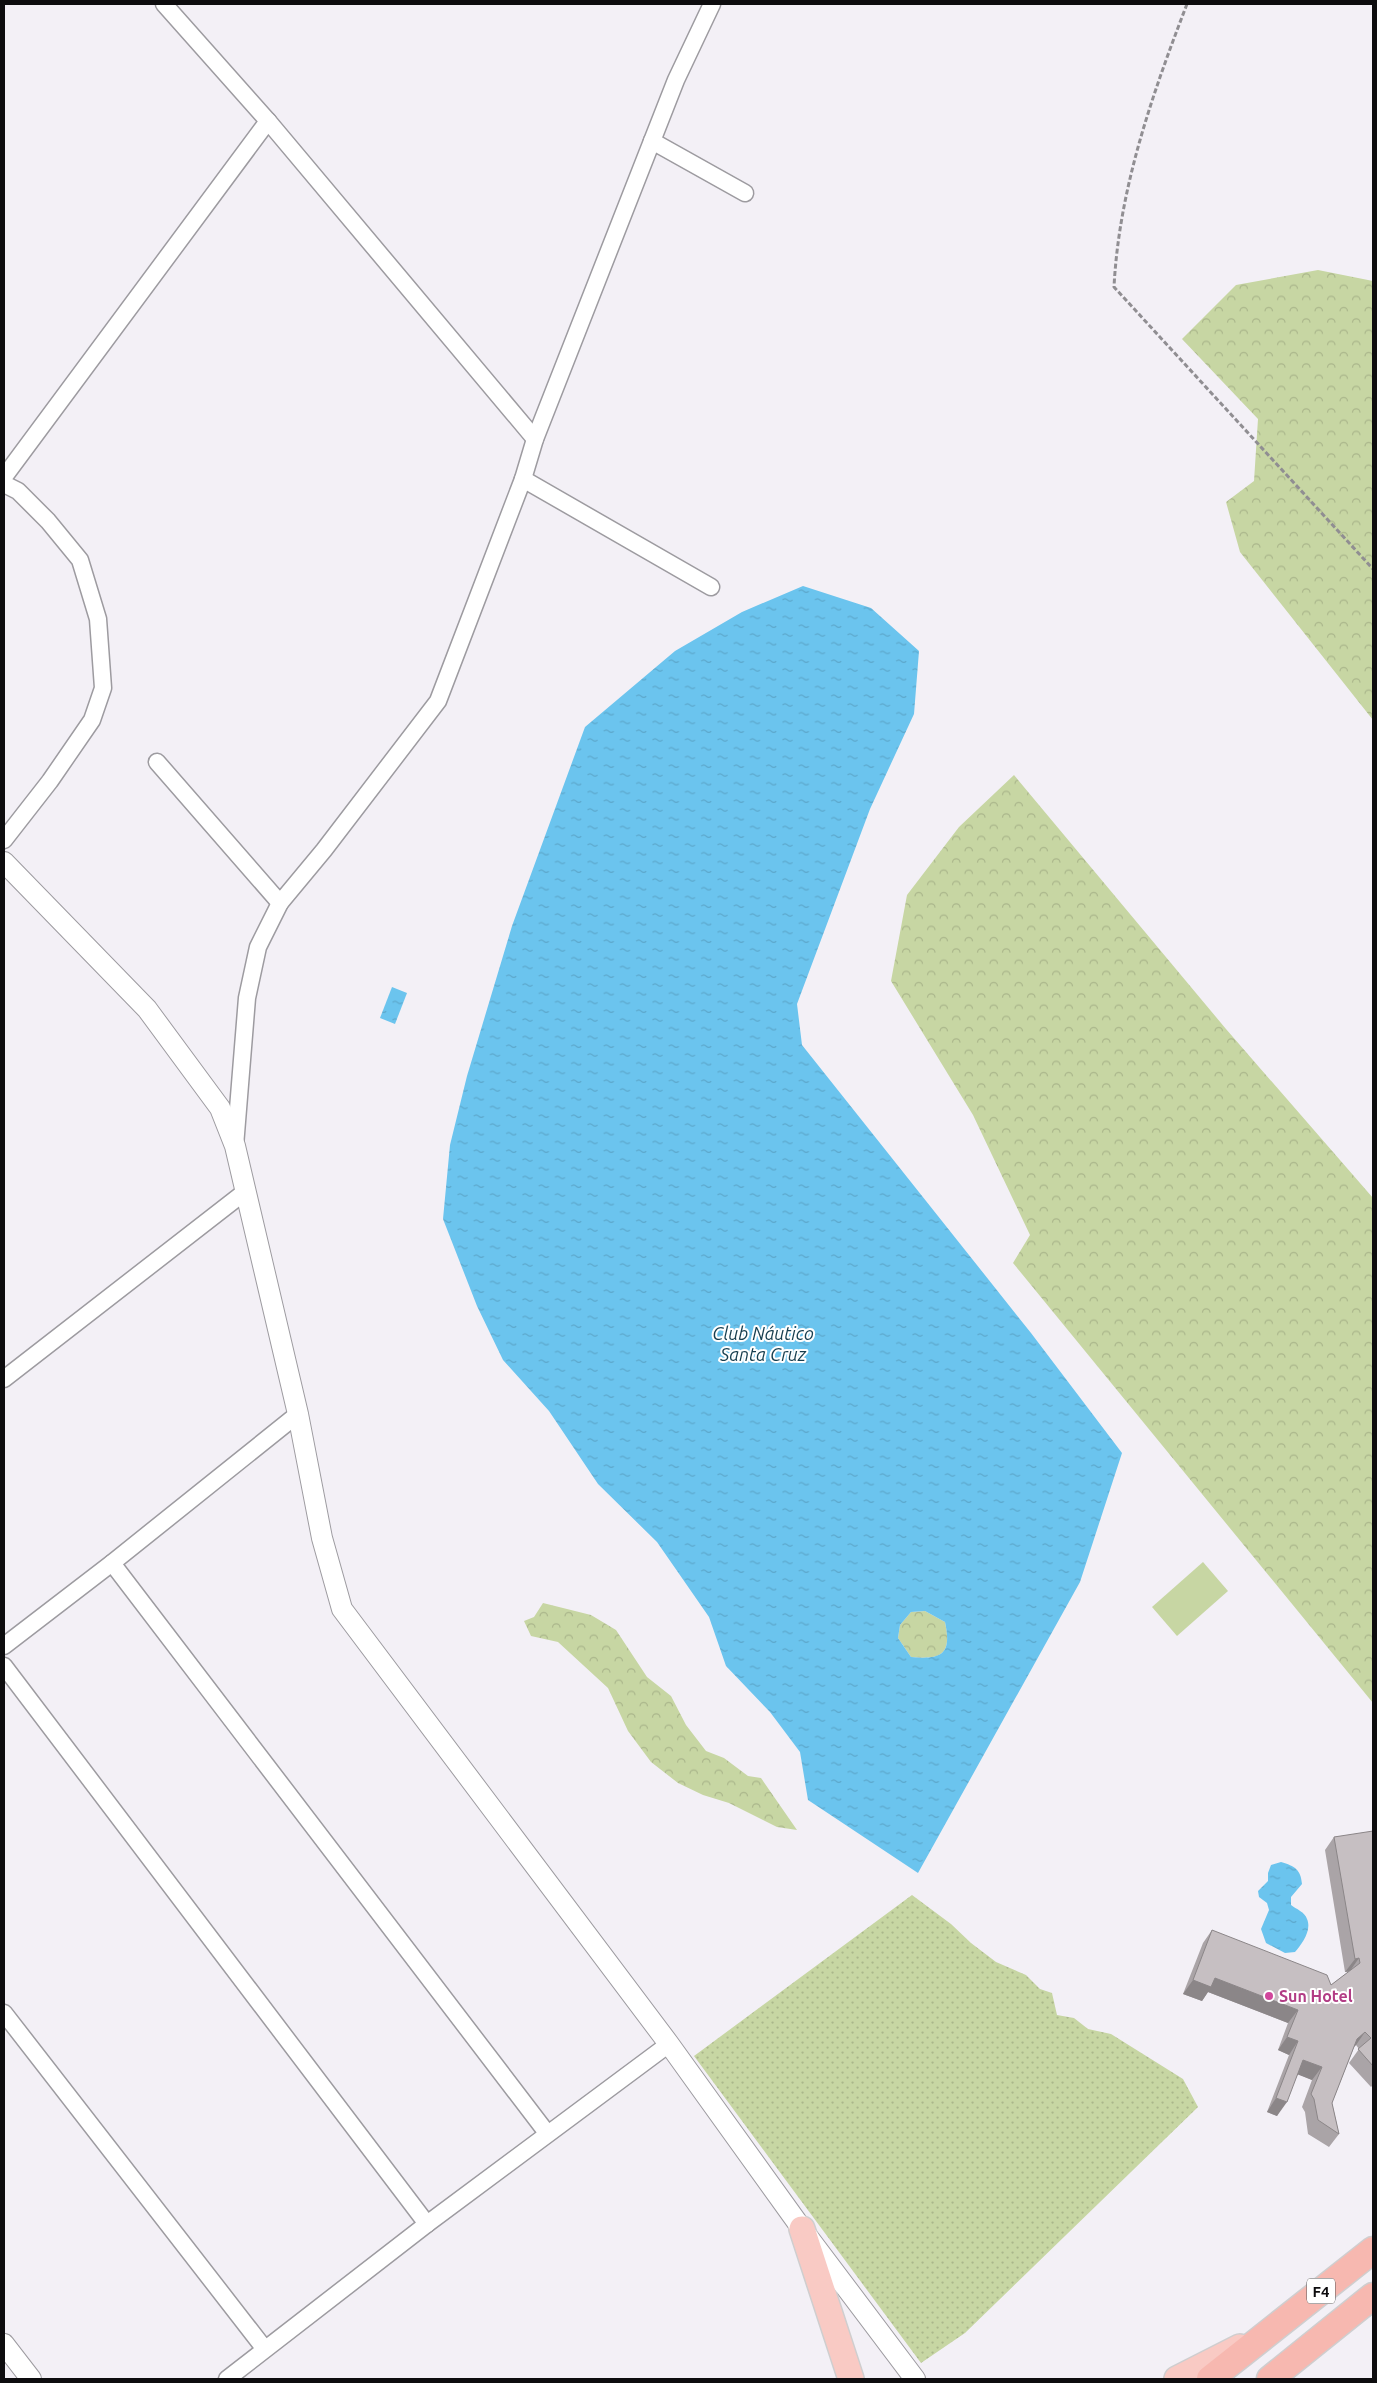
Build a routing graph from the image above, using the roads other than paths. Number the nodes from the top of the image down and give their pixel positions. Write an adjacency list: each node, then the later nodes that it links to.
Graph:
1 (164, 4): 3 (street)
2 (712, 4): 4 (street)
3 (268, 121): 6 (street); 7 (street)
4 (652, 141): 5 (street); 6 (street)
5 (745, 193)
6 (535, 439): 8 (street)
7 (4, 477)
8 (523, 479): 10 (street); 14 (street)
9 (4, 484): 12 (street)
10 (712, 587)
11 (157, 762): 14 (street)
12 (4, 840)
13 (4, 862): 15 (street)
14 (280, 903): 15 (street)
15 (235, 1146): 16 (street)
16 (246, 1191): 17 (street); 18 (street)
17 (4, 1379)
18 (298, 1414): 19 (street); 23 (street)
19 (112, 1563): 20 (street); 24 (street)
20 (4, 1646)
21 (4, 1666): 25 (street)
22 (4, 2012): 31 (street)
23 (669, 2044): 24 (street); 26 (street)
24 (547, 2133): 25 (street)
25 (427, 2224): 31 (street)
26 (802, 2229): 34 (main road); 35 (street)
27 (1373, 2250): 29 (highway, F4)
28 (1373, 2296): 38 (highway, F4)
29 (1269, 2332): 36 (main road); 37 (highway, F4)
30 (4, 2344): 32 (street)
31 (264, 2348): 33 (street)
32 (31, 2379)
33 (227, 2379)
34 (851, 2379)
35 (916, 2379)
36 (1177, 2379)
37 (1210, 2379)
38 (1270, 2379)

